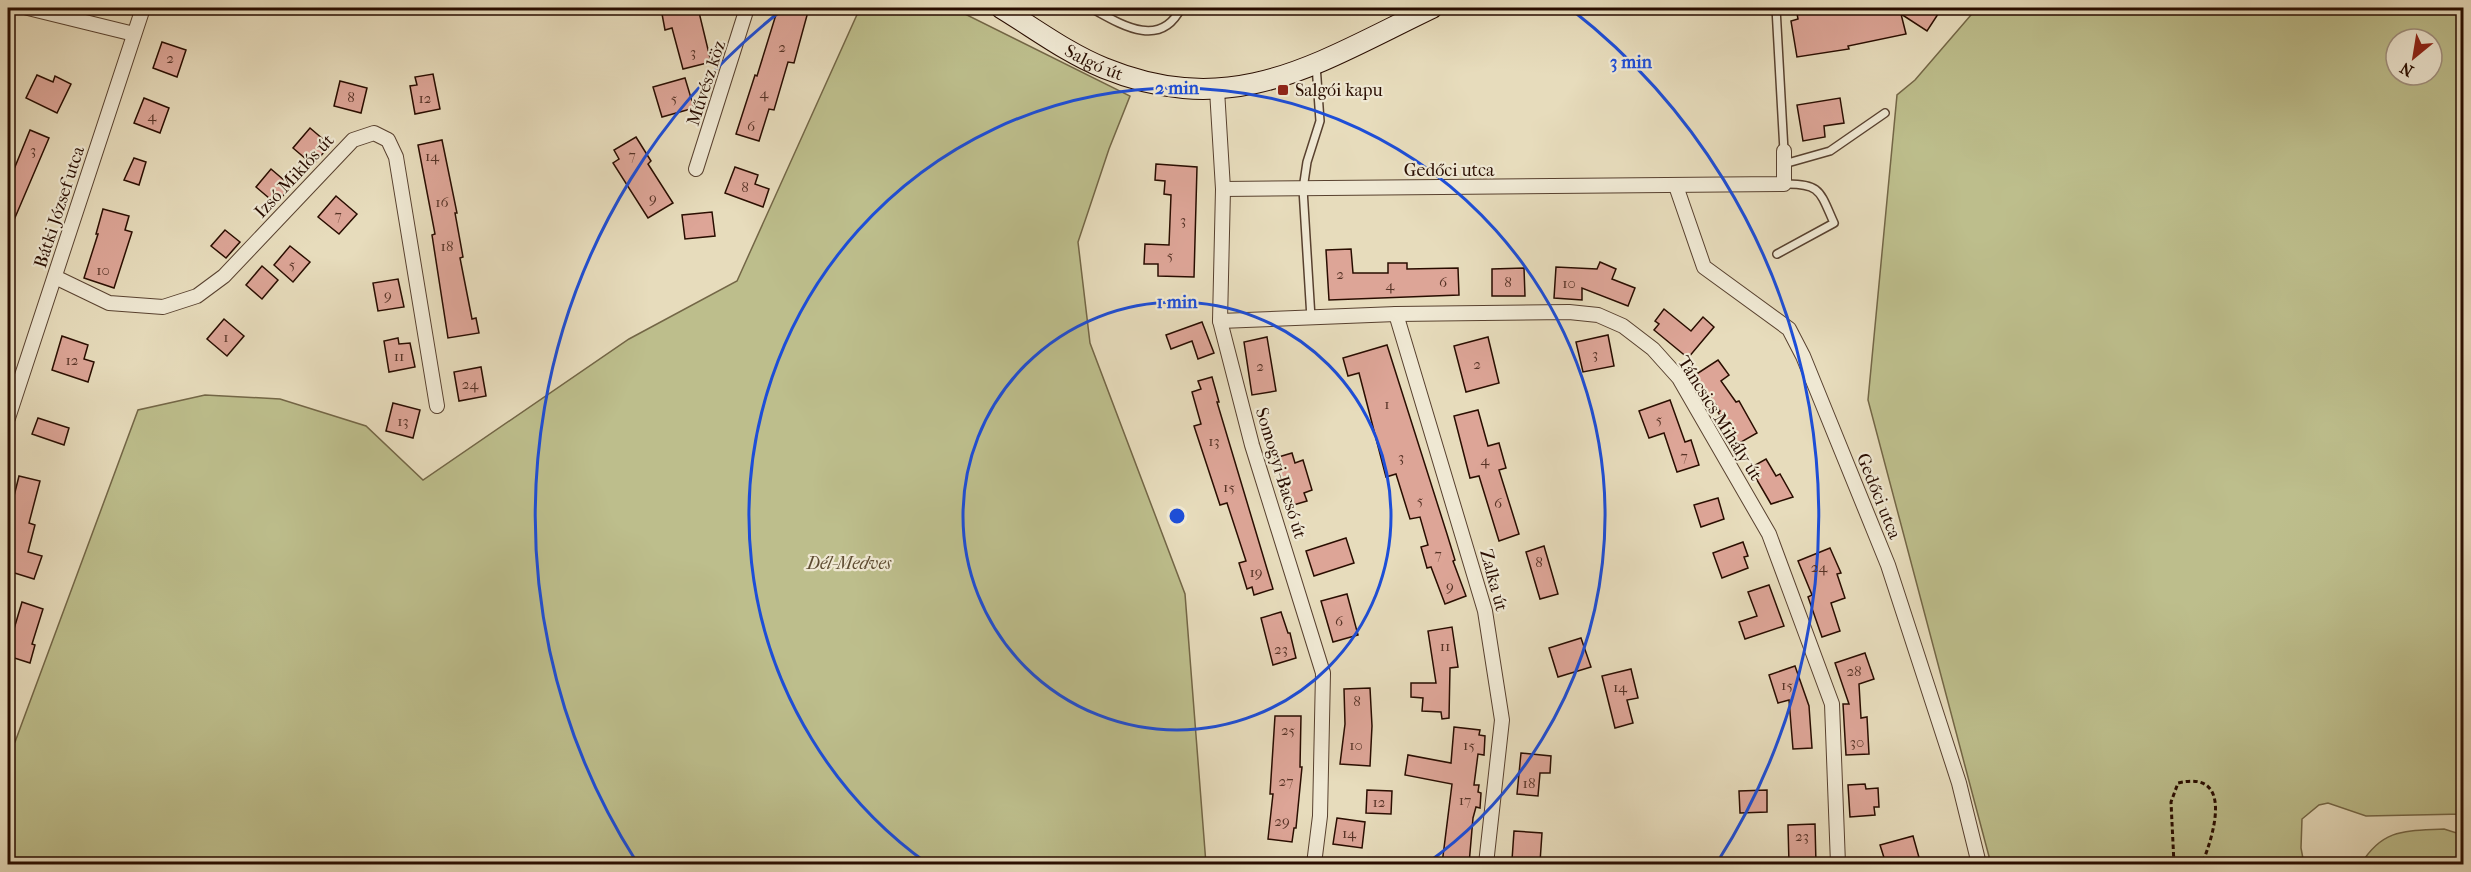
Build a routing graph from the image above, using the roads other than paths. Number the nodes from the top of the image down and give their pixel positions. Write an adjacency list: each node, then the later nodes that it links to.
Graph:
1 (28, 8): 9 (street)
2 (143, 8): 9 (street, Bátki József utca)
3 (747, 8): 14 (street, Művész köz)
4 (1001, 8): 11 (main road, Salgó út)
5 (1091, 8): 6 (lane)
6 (1181, 8)
7 (1432, 8): 10 (main road, Salgó út)
8 (1776, 8): 13 (lane)
9 (134, 34): 20 (street, Bátki József utca)
10 (1316, 64): 11 (main road, Salgó út); 18 (lane)
11 (1217, 90): 17 (street, Somogyi-Bacsó út)
12 (1885, 112): 13 (lane)
13 (1784, 158): 15 (street)
14 (696, 169)
15 (1784, 184): 16 (street, Gedőci utca); 19 (lane)
16 (1676, 186): 18 (street, Gedőci utca); 29 (street, Gedőci utca)
17 (1223, 189): 18 (street, Gedőci utca); 23 (street, Somogyi-Bacsó út)
18 (1303, 189): 22 (lane)
19 (1777, 254)
20 (55, 277): 24 (street, Izsó Miklós út); 25 (street, Bátki József utca)
21 (1396, 314): 22 (street, Táncsics Mihály út); 27 (street, Zalka út); 28 (street, Táncsics Mihály út)
22 (1311, 318): 23 (street, Táncsics Mihály út)
23 (1220, 321): 26 (street, Somogyi-Bacsó út)
24 (437, 406)
25 (8, 418)
26 (1314, 864)
27 (1486, 864)
28 (1838, 864)
29 (1979, 864)

